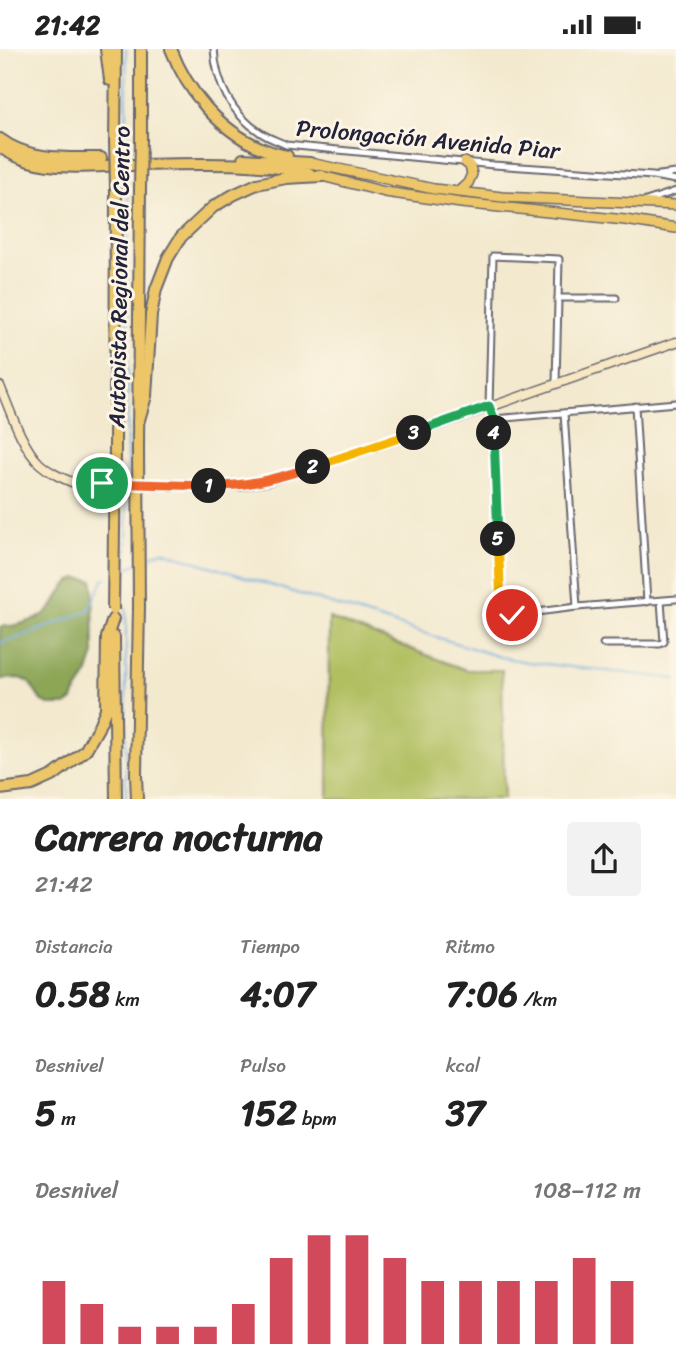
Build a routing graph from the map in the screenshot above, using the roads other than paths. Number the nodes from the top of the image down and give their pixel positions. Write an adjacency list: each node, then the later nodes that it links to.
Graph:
1 (106, 49): 7 (highway)
2 (116, 49): 7 (highway, Autopista Regional del Centro)
3 (141, 49): 30 (highway, Autopista Regional del Centro, bridge)
4 (170, 49): 10 (highway)
5 (214, 49): 9 (street, Prolongación Avenida Piar)
6 (0, 139): 10 (highway)
7 (116, 139): 35 (highway, Autopista Regional del Centro, bridge)
8 (0, 147): 12 (highway)
9 (465, 162): 13 (street, Prolongación Avenida Piar); 16 (main road)
10 (310, 163): 16 (main road)
11 (676, 173): 13 (street)
12 (322, 176): 19 (main road); 30 (highway)
13 (653, 176): 14 (street)
14 (676, 180)
15 (676, 191): 17 (street)
16 (458, 192): 17 (main road)
17 (626, 202): 18 (main road)
18 (676, 205)
19 (676, 228)
20 (558, 298): 21 (street); 23 (street); 26 (street)
21 (616, 298)
22 (676, 342): 23 (street)
23 (556, 383): 26 (street)
24 (0, 386): 26 (street)
25 (676, 403): 27 (street)
26 (489, 406): 29 (street)
27 (635, 406): 28 (street); 33 (street)
28 (564, 413): 29 (street); 34 (street)
29 (494, 419): 34 (street)
30 (138, 423): 39 (highway, Autopista Regional del Centro, bridge)
31 (676, 599): 32 (street)
32 (661, 601): 33 (street); 36 (street)
33 (647, 603): 34 (street)
34 (577, 607)
35 (113, 614): 37 (highway); 38 (highway, Autopista Regional del Centro)
36 (603, 644)
37 (0, 789)
38 (116, 799)
39 (137, 799)

